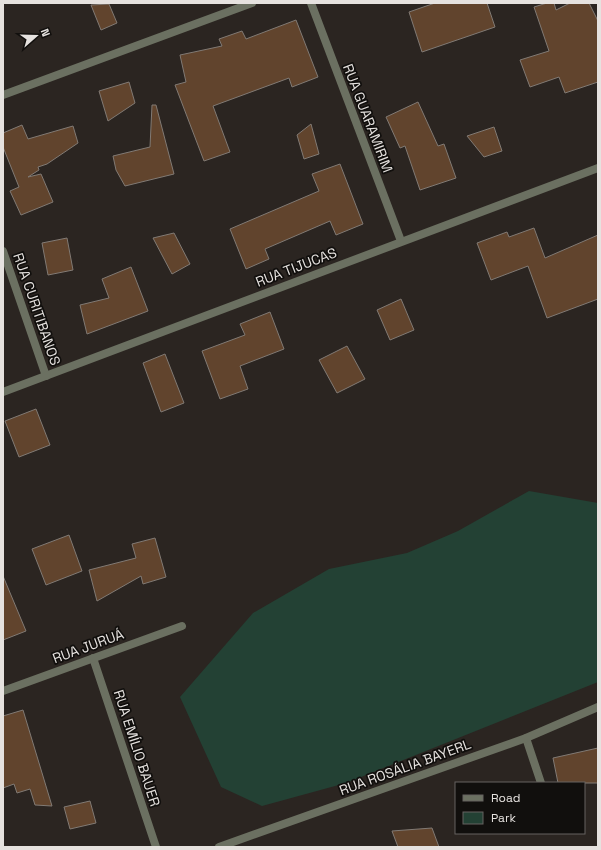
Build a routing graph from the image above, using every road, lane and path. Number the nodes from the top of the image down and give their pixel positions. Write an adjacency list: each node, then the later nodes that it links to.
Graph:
1 (252, 3): 3 (street)
2 (311, 3): 5 (street, RUA GUARAMIRIM)
3 (3, 94)
4 (598, 168): 5 (street, RUA TIJUCAS)
5 (401, 241): 7 (street, RUA TIJUCAS)
6 (3, 251): 7 (street, RUA CURITIBANOS)
7 (46, 376): 8 (street, RUA TIJUCAS)
8 (3, 392)
9 (182, 626): 10 (street, RUA JURUÁ)
10 (93, 658): 11 (street, RUA JURUÁ); 15 (street, RUA EMÍLIO BAUER)
11 (3, 691)
12 (598, 707): 13 (street, RUA ROSÁLIA BAYERL)
13 (526, 738): 14 (street); 16 (street, RUA ROSÁLIA BAYERL)
14 (541, 782)
15 (156, 847)
16 (220, 847)

